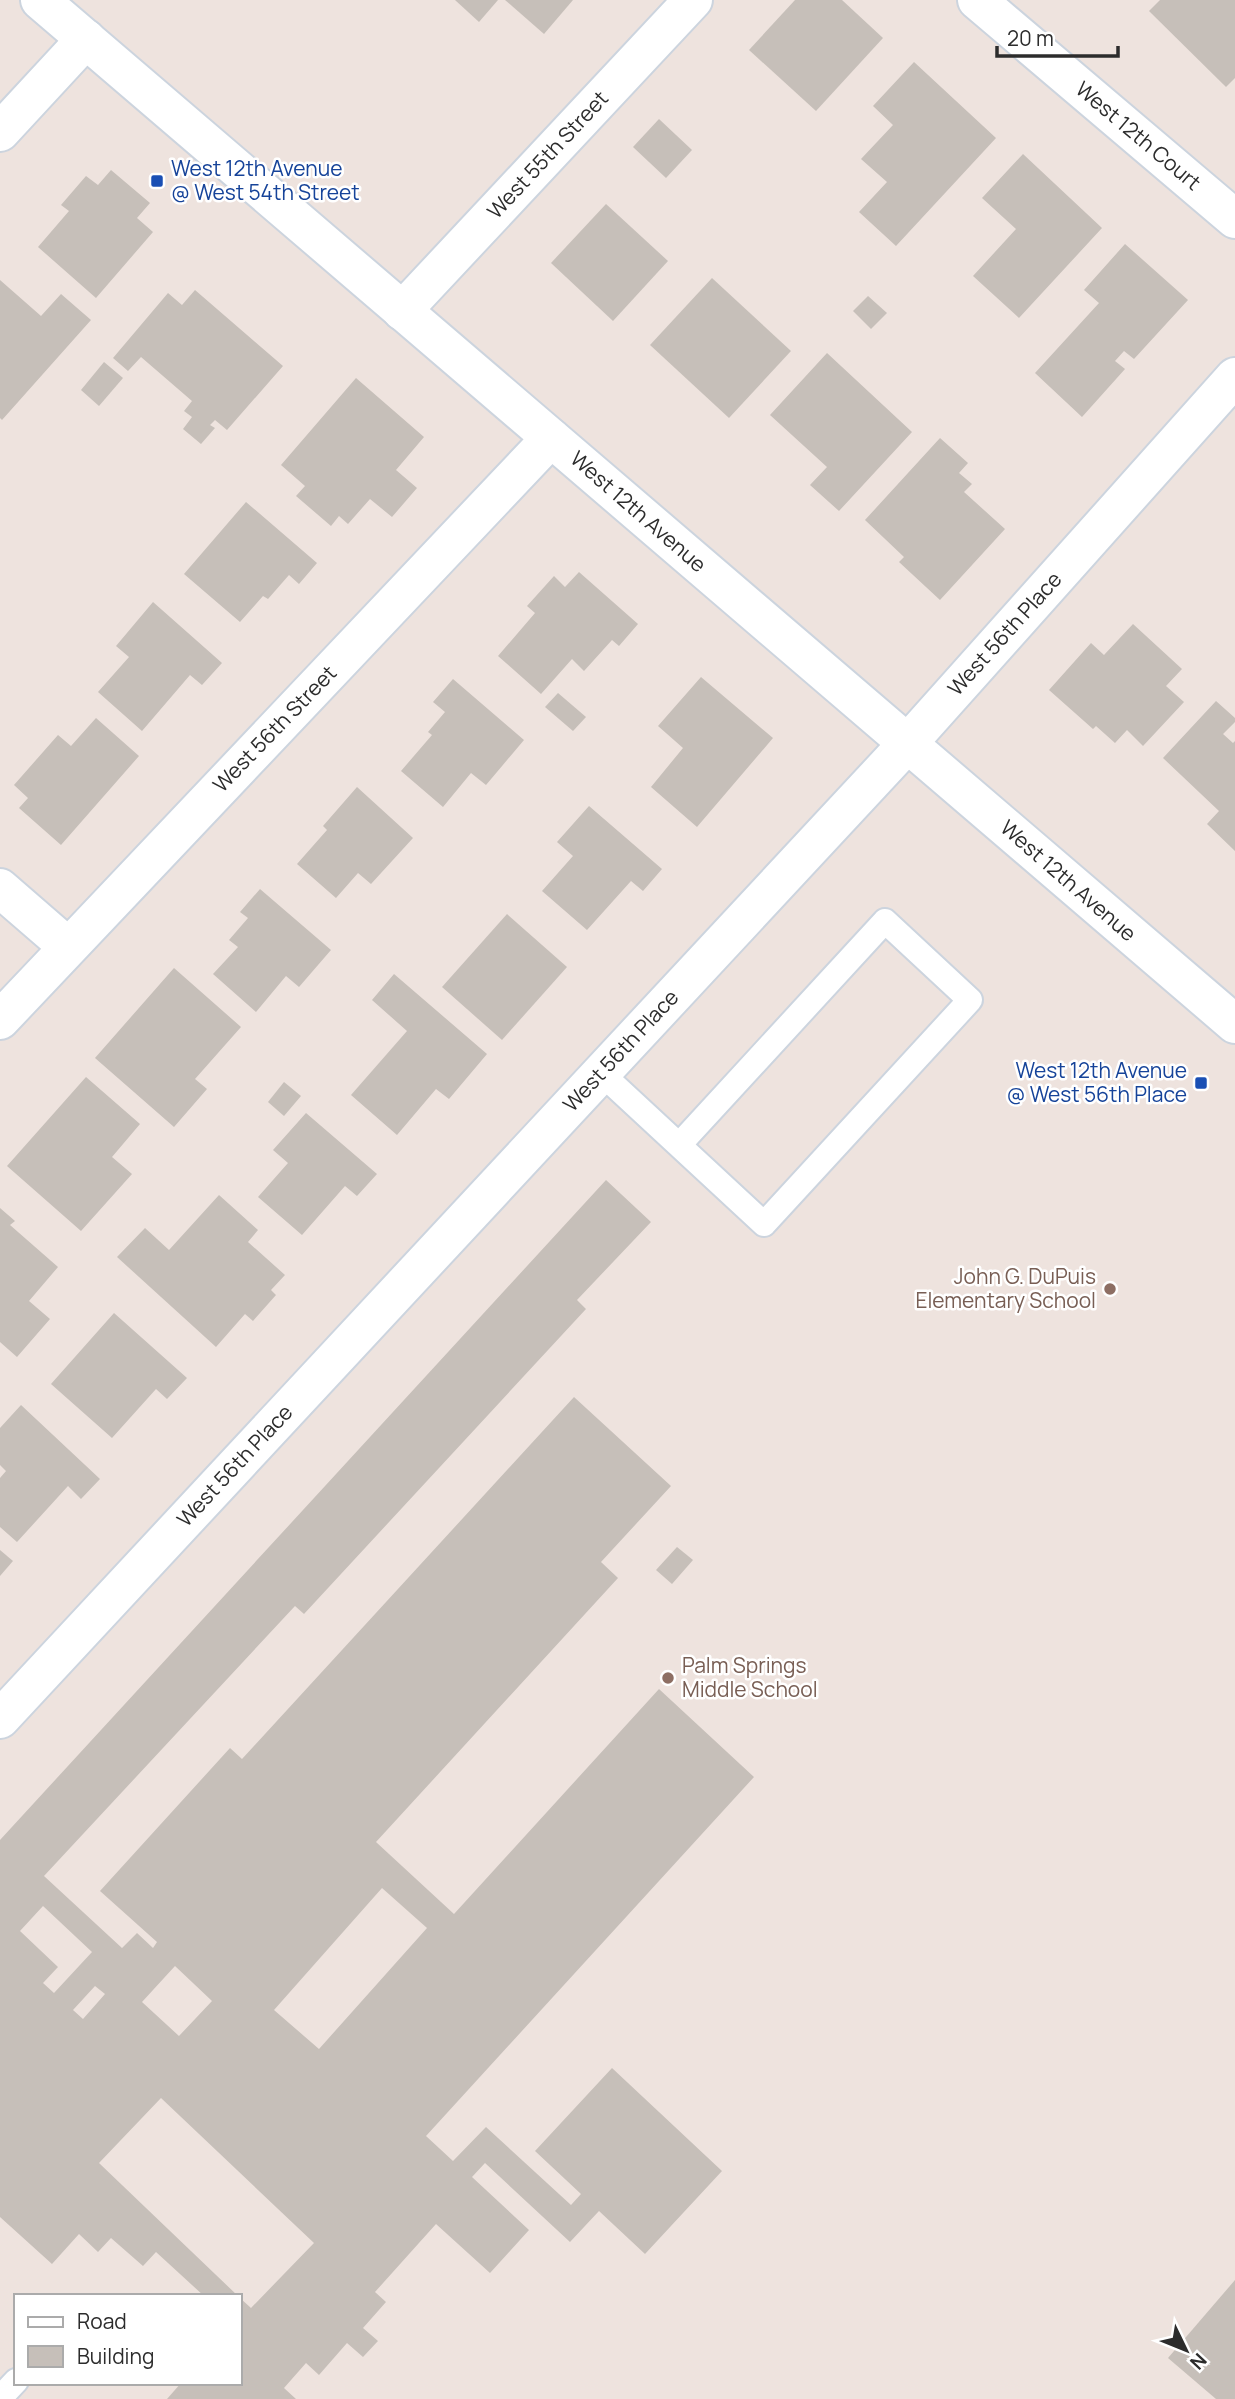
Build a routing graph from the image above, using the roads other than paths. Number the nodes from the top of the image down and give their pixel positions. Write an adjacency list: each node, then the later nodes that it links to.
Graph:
1 (40, 0): 4 (street, West 12th Avenue)
2 (693, 0): 7 (street, West 55th Street)
3 (977, 0): 6 (street, West 12th Court)
4 (86, 39): 5 (street); 7 (street, West 12th Avenue)
5 (0, 132)
6 (1235, 219)
7 (402, 311): 9 (street, West 12th Avenue)
8 (1235, 377): 10 (street, West 56th Place)
9 (551, 438): 10 (street, West 12th Avenue); 12 (street, West 56th Street)
10 (908, 743): 14 (street, West 12th Avenue); 15 (street, West 56th Place)
11 (0, 888): 12 (street)
12 (68, 947): 13 (street, West 56th Street)
13 (0, 1020)
14 (1235, 1024)
15 (601, 1073): 16 (lane); 17 (street, West 56th Place)
16 (678, 1145): 16 (lane)
17 (0, 1719)
18 (14, 2383): 19 (lane)
19 (0, 2398)

